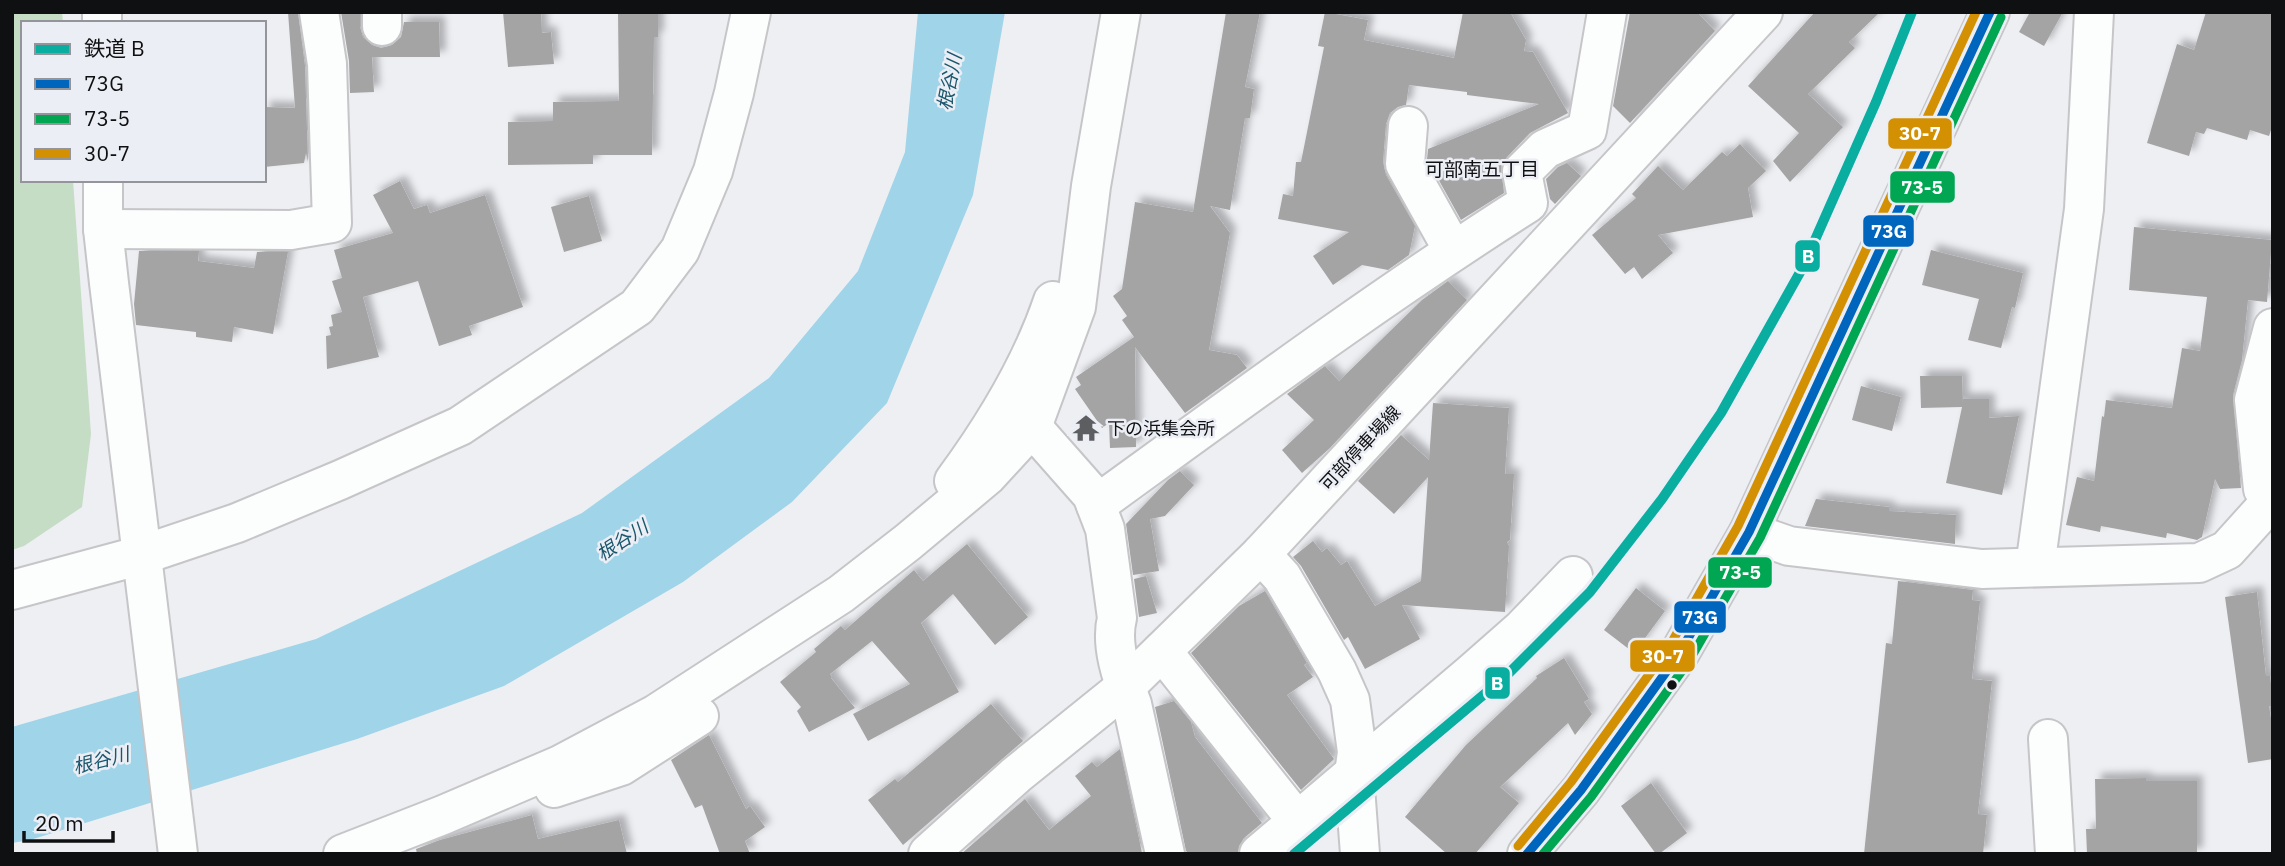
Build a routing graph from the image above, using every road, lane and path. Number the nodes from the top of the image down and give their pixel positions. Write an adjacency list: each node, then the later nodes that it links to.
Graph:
1 (319, 12): 11 (main road)
2 (751, 12): 20 (main road)
3 (1121, 12): 10 (main road)
4 (1607, 12): 12 (main road)
5 (1763, 12): 19 (main road, 可部停車場線)
6 (1990, 12): 17 (main road)
7 (2094, 12): 21 (main road)
8 (1408, 126): 12 (main road)
9 (103, 182): 11 (main road)
10 (1091, 186): 14 (main road); 18 (main road)
11 (103, 229): 20 (main road)
12 (1453, 250): 16 (main road)
13 (2273, 328): 15 (main road)
14 (1032, 427): 16 (main road); 18 (main road)
15 (2272, 500): 21 (main road)
16 (1096, 505): 24 (main road)
17 (1749, 532): 21 (main road); 34 (main road)
18 (908, 542): 29 (main road)
19 (1261, 554): 24 (main road, 可部停車場線); 26 (main road)
20 (142, 563): 23 (main road); 28 (main road)
21 (2035, 567)
22 (1573, 576): 26 (main road)
23 (12, 590)
24 (1146, 667): 27 (main road); 30 (main road, 可部停車場線); 31 (main road)
25 (2048, 739): 35 (main road)
26 (1354, 774): 27 (main road); 33 (main road)
27 (1298, 822): 32 (main road)
28 (178, 854)
29 (343, 854)
30 (928, 854)
31 (1165, 854)
32 (1259, 854)
33 (1360, 854)
34 (1527, 854)
35 (2055, 854)

